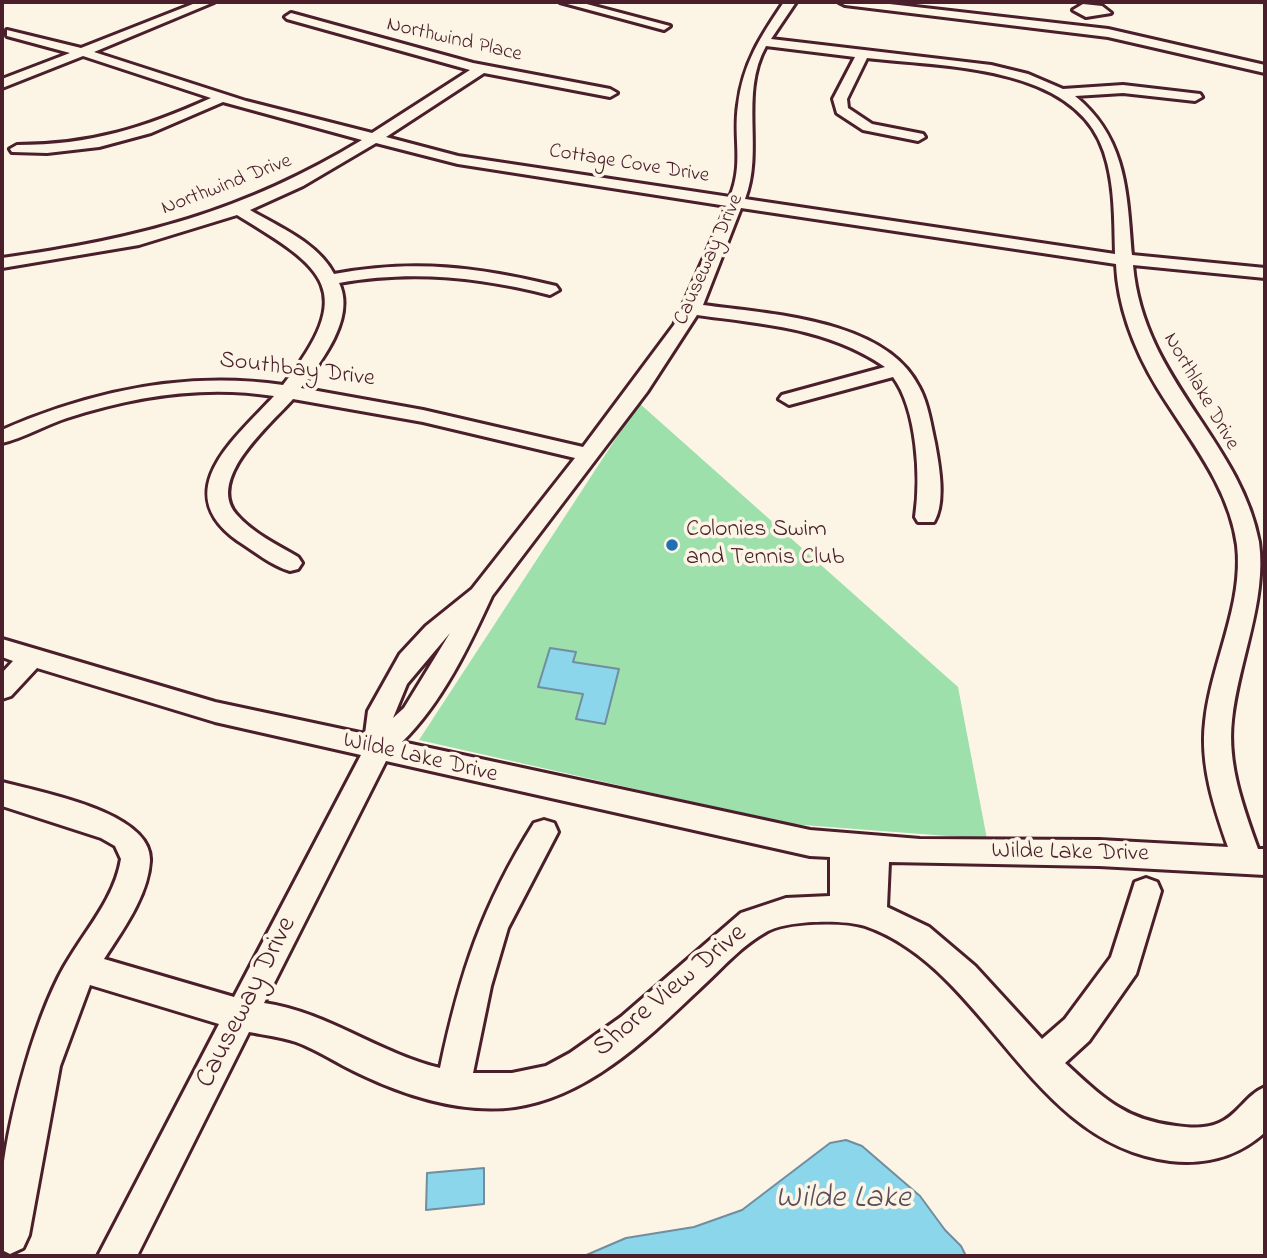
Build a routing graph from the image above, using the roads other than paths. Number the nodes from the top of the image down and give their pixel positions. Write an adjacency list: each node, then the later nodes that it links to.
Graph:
1 (208, 2): 13 (street)
2 (566, 2): 5 (street)
3 (790, 2): 12 (street, Causeway Drive)
4 (845, 2): 6 (street)
5 (585, 4): 9 (street)
6 (890, 4): 10 (street)
7 (1090, 15): 10 (street)
8 (291, 18): 15 (street, Northwind Place)
9 (664, 26)
10 (1081, 29): 16 (street)
11 (11, 33): 13 (street, Cottage Cove Drive)
12 (763, 42): 14 (street, Northlake Drive); 25 (street, Causeway Drive)
13 (82, 52): 17 (street); 21 (street, Cottage Cove Drive)
14 (863, 54): 19 (street, Northlake Drive); 22 (street)
15 (481, 69): 18 (street, Northwind Place); 23 (street, Northwind Drive)
16 (1265, 69)
17 (2, 84)
18 (610, 93)
19 (1063, 93): 20 (street); 27 (street, Northlake Drive)
20 (1195, 97)
21 (222, 99): 23 (street, Cottage Cove Drive); 24 (street)
22 (918, 137)
23 (373, 140): 25 (street, Cottage Cove Drive); 26 (street, Northwind Drive)
24 (17, 149)
25 (736, 203): 27 (street, Cottage Cove Drive); 32 (street, Causeway Drive)
26 (238, 209): 28 (street, Northwind Drive); 30 (street)
27 (1124, 260): 29 (street, Cottage Cove Drive); 47 (street, Northlake Drive)
28 (2, 263)
29 (1265, 273)
30 (329, 279): 31 (street); 34 (street)
31 (550, 290)
32 (692, 309): 33 (street); 37 (street, Causeway Drive)
33 (897, 370): 35 (street); 38 (street)
34 (285, 392): 36 (street, Southbay Drive); 37 (street, Southbay Drive); 39 (street)
35 (789, 398)
36 (2, 437)
37 (588, 455): 42 (street, Causeway Drive)
38 (926, 517)
39 (290, 563)
40 (12, 655): 41 (street); 42 (street, Wilde Lake Drive)
41 (2, 690)
42 (379, 750): 45 (street, Wilde Lake Drive); 51 (street, Causeway Drive)
43 (2, 794): 50 (street)
44 (544, 832): 53 (street)
45 (845, 846): 46 (street, Wilde Lake Drive); 49 (street)
46 (875, 848): 47 (street, Wilde Lake Drive); 49 (street)
47 (1256, 861)
48 (1146, 891): 52 (street)
49 (858, 909): 52 (street); 53 (street, Shore View Drive)
50 (81, 967): 51 (street, Shore View Drive); 55 (street)
51 (243, 1015): 53 (street, Shore View Drive); 56 (street, Causeway Drive)
52 (1042, 1062): 54 (street)
53 (453, 1086)
54 (1265, 1104)
55 (10, 1235)
56 (117, 1256)

